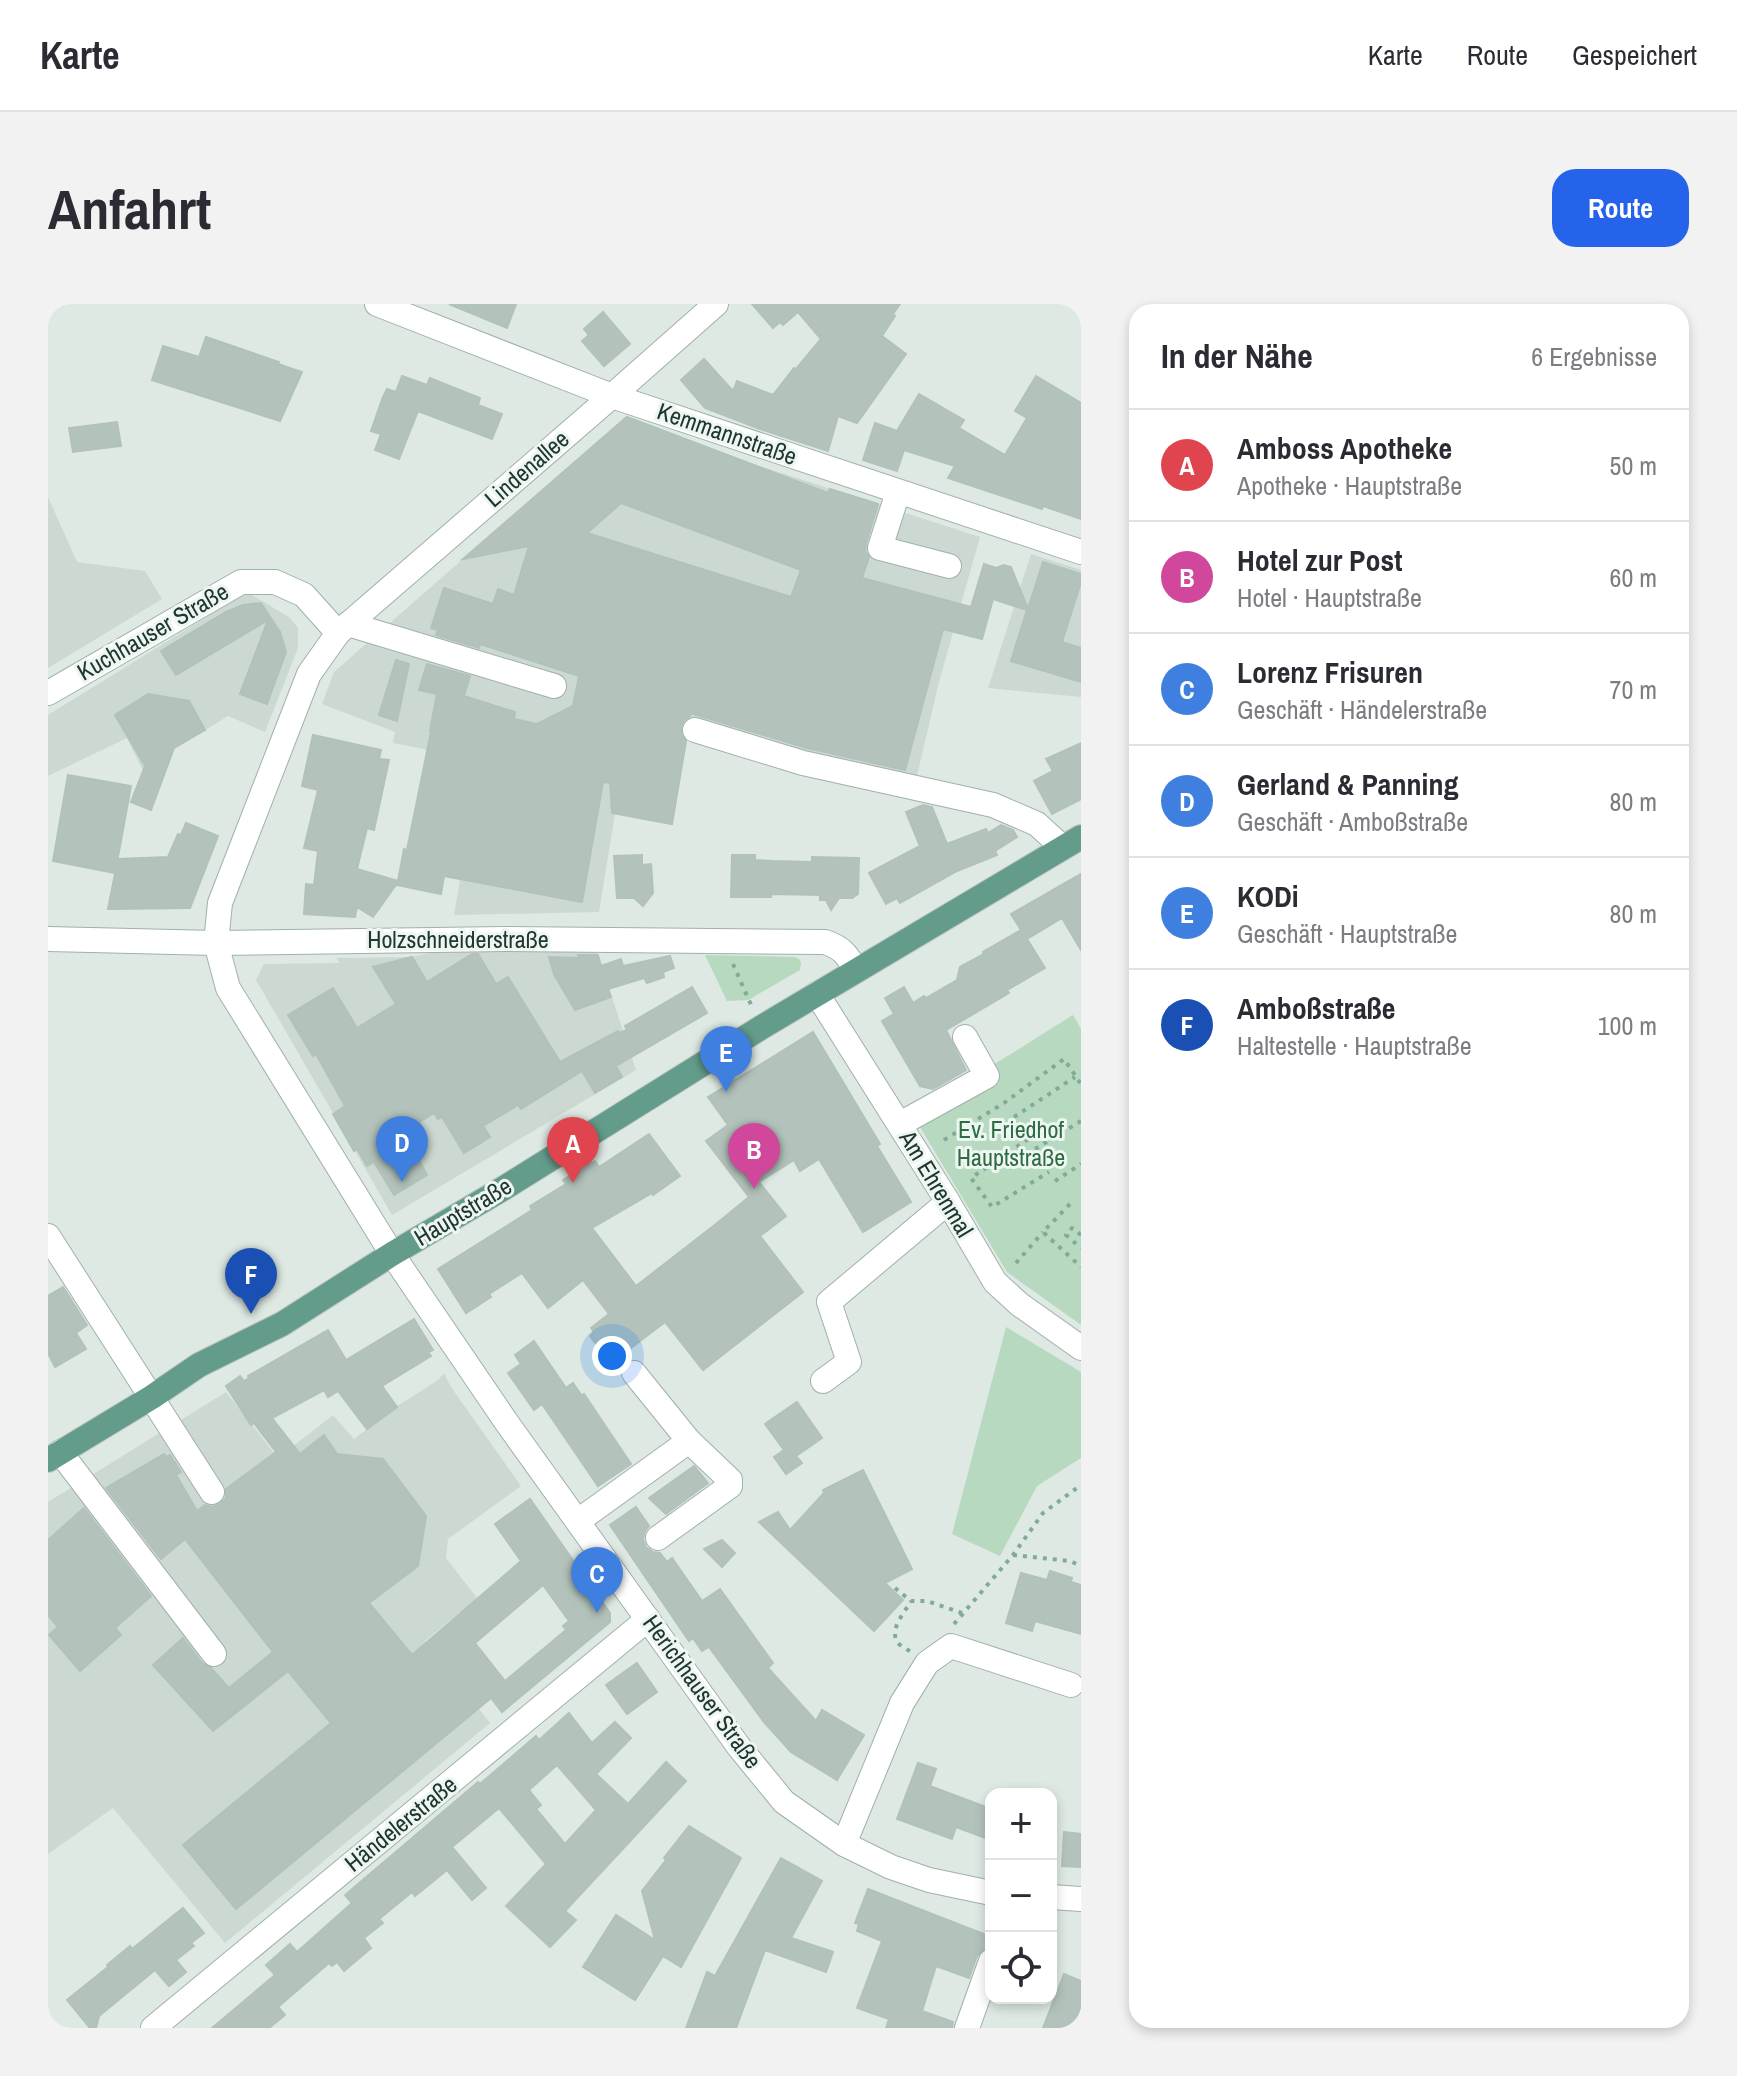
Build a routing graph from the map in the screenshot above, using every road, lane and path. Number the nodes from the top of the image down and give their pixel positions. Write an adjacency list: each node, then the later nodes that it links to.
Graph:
1 (377, 304): 3 (street, Kemmannstraße)
2 (716, 304): 3 (street, Lindenallee)
3 (612, 396): 4 (street, Kemmannstraße); 7 (street, Lindenallee)
4 (898, 492): 5 (street, Kemmannstraße); 6 (street)
5 (1081, 552)
6 (949, 566)
7 (343, 628): 8 (street); 9 (street, Kuchhauser Straße); 14 (street, Lindenallee)
8 (554, 686)
9 (48, 693)
10 (695, 730): 11 (street)
11 (1072, 842): 15 (main road, Hauptstraße)
12 (48, 939): 14 (street, Holzschneiderstraße)
13 (722, 941): 14 (street, Holzschneiderstraße); 15 (street, Holzschneiderstraße); 17 (path)
14 (216, 943): 36 (street, Herichhauser Straße)
15 (856, 970): 16 (main road, Hauptstraße)
16 (817, 994): 17 (main road, Hauptstraße); 23 (street, Am Ehrenmal)
17 (762, 1027): 36 (main road, Hauptstraße)
18 (965, 1037): 23 (street)
19 (1076, 1076): 20 (path); 21 (path); 25 (path)
20 (1081, 1084)
21 (1014, 1117)
22 (1081, 1121): 26 (path)
23 (900, 1124): 30 (street, Am Ehrenmal)
24 (1028, 1139): 28 (path)
25 (944, 1140)
26 (1035, 1149)
27 (1081, 1164): 29 (path)
28 (1049, 1172)
29 (1055, 1181)
30 (948, 1202): 39 (street, Am Ehrenmal); 41 (street)
31 (1070, 1204): 32 (path)
32 (1043, 1232): 37 (path); 38 (path)
33 (1081, 1235): 35 (path)
34 (48, 1236): 42 (street)
35 (1081, 1248)
36 (392, 1254): 42 (main road, Hauptstraße); 47 (street, Herichhauser Straße)
37 (1016, 1263)
38 (1081, 1267)
39 (1081, 1348)
40 (634, 1373): 43 (street)
41 (823, 1381)
42 (152, 1397): 44 (main road, Hauptstraße); 46 (street)
43 (689, 1441): 47 (street); 48 (street)
44 (54, 1456): 56 (street)
45 (1081, 1485): 49 (path)
46 (212, 1492)
47 (578, 1521): 54 (street, Herichhauser Straße)
48 (658, 1538)
49 (1013, 1555): 50 (path); 53 (path)
50 (1081, 1566)
51 (895, 1588): 52 (path)
52 (911, 1601): 53 (path); 57 (path)
53 (962, 1613): 55 (path)
54 (648, 1619): 59 (street, Herichhauser Straße); 64 (street, Händelerstraße)
55 (951, 1646): 57 (street); 58 (street)
56 (214, 1654)
57 (927, 1663): 59 (street)
58 (1071, 1685)
59 (844, 1844): 60 (street, Herichhauser Straße)
60 (985, 1892)
61 (1057, 1897): 62 (street)
62 (1081, 1899)
63 (985, 1978): 65 (street)
64 (153, 2028)
65 (967, 2028)

